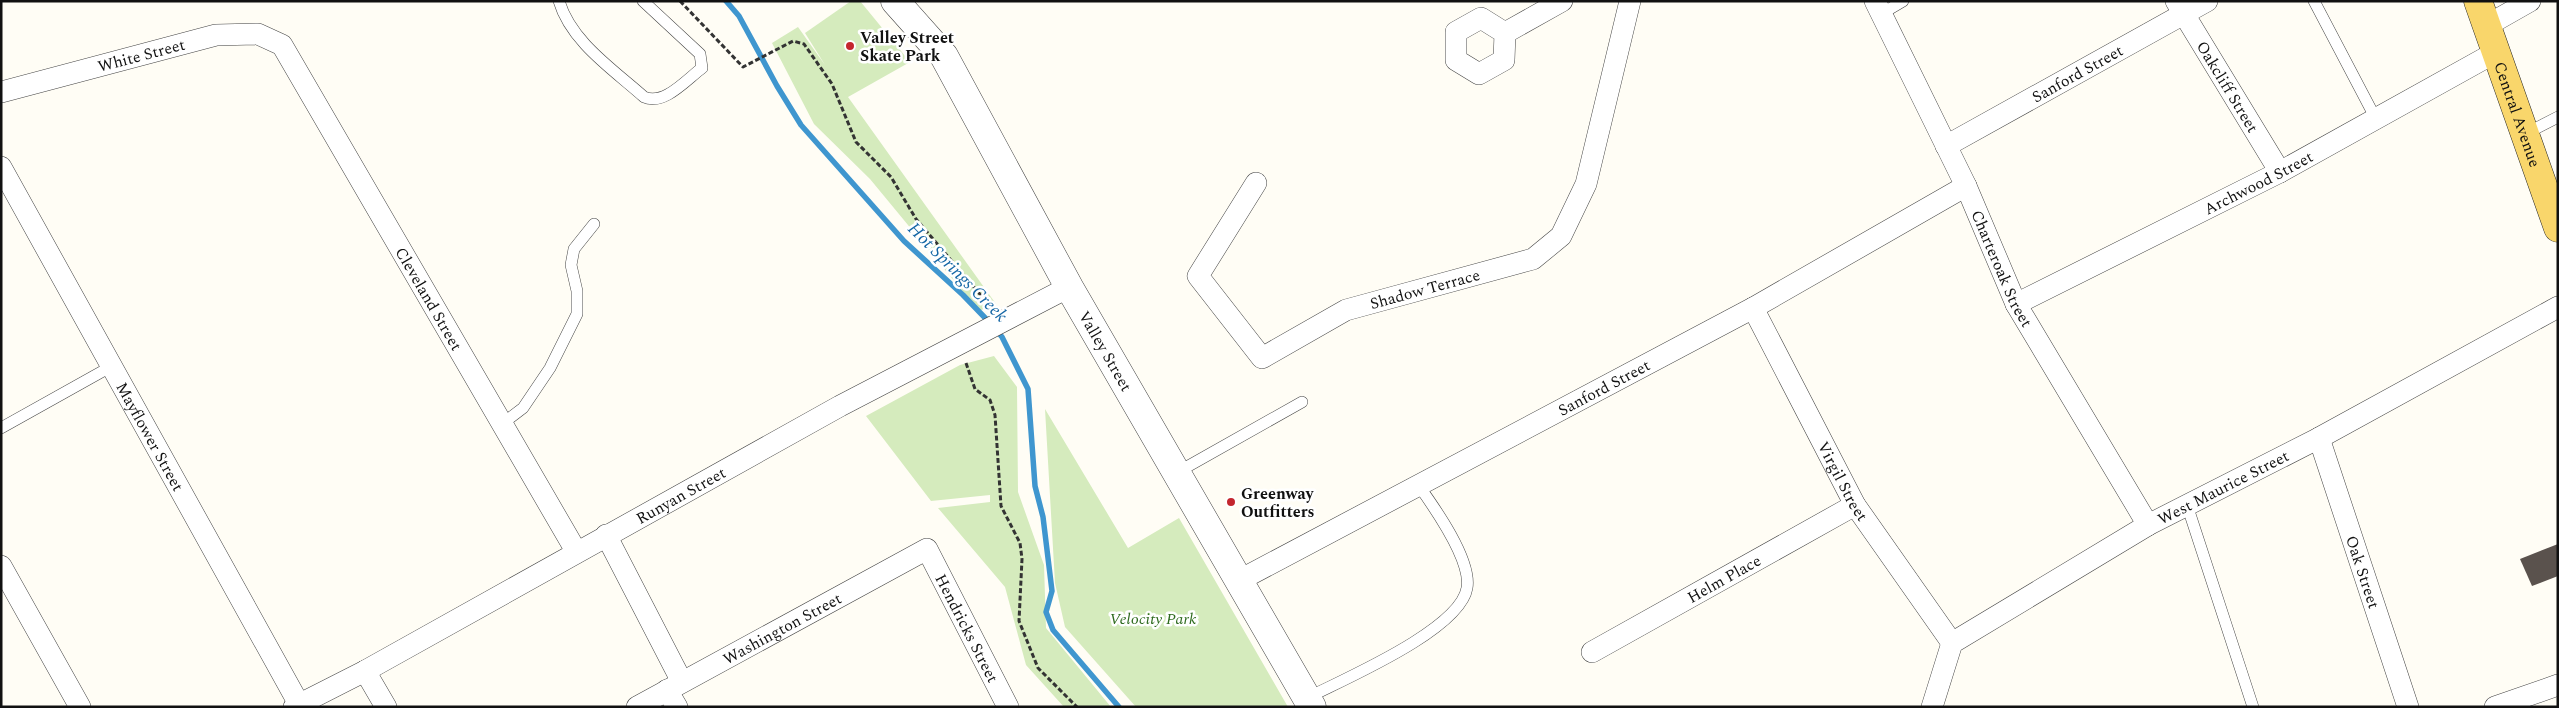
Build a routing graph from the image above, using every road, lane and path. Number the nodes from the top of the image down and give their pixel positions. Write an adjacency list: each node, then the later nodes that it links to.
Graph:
1 (559, 1): 2 (lane)
2 (643, 1)
3 (680, 1): 32 (path)
4 (895, 1): 28 (street, Valley Street)
5 (1562, 1): 14 (street)
6 (1630, 1): 24 (street, Shadow Terrace)
7 (1903, 1): 11 (lane)
8 (2208, 1): 12 (street, Sanford Street)
9 (2314, 1): 19 (lane)
10 (2530, 1): 13 (street)
11 (1878, 8): 21 (street, Charteroak Street)
12 (2180, 8): 21 (street, Sanford Street); 23 (street, Oakcliff Street)
13 (2482, 14): 16 (main road, Central Avenue)
14 (1505, 33)
15 (282, 45): 17 (street, White Street); 36 (street, Cleveland Street)
16 (2496, 52): 19 (street, Archwood Street); 20 (main road, Central Avenue)
17 (1, 92)
18 (2558, 117): 20 (lane)
19 (2376, 119): 23 (street, Archwood Street)
20 (2525, 134): 27 (main road, Central Avenue)
21 (1946, 146): 25 (street, Charteroak Street)
22 (1, 167): 34 (street, Mayflower Street)
23 (2280, 172): 29 (street, Archwood Street)
24 (1256, 183)
25 (1966, 186): 29 (street, Charteroak Street); 31 (street, Sanford Street)
26 (594, 224): 36 (lane)
27 (2558, 228)
28 (1069, 287): 32 (street, Runyan Street); 39 (street, Valley Street)
29 (2016, 304): 43 (street, Charteroak Street)
30 (2558, 307): 38 (street, West Maurice Street)
31 (1753, 308): 40 (street, Sanford Street); 41 (street, Virgil Street)
32 (999, 312): 44 (street, Runyan Street)
33 (965, 358): 60 (path)
34 (112, 366): 37 (lane); 55 (street, Mayflower Street)
35 (1302, 402): 39 (lane)
36 (502, 424): 46 (street, Cleveland Street)
37 (1, 428)
38 (2320, 438): 42 (street, West Maurice Street); 63 (street, Oak Street)
39 (1176, 473): 48 (street, Valley Street)
40 (1418, 486): 48 (street, Sanford Street); 54 (lane)
41 (1855, 505): 49 (street, Virgil Street); 50 (street, Helm Place)
42 (2187, 505): 43 (street, West Maurice Street); 62 (lane)
43 (2148, 525): 49 (street, West Maurice Street)
44 (606, 535): 46 (street, Runyan Street); 53 (street)
45 (927, 549): 53 (street, Washington Street); 59 (street, Hendricks Street)
46 (576, 551): 51 (street, Runyan Street)
47 (1, 566): 56 (street)
48 (1238, 581): 54 (street, Valley Street)
49 (1952, 643): 61 (street)
50 (1592, 652)
51 (365, 671): 55 (street, Runyan Street); 57 (street)
52 (2558, 685): 64 (street)
53 (675, 693): 58 (street, Washington Street)
54 (1309, 702)
55 (296, 705)
56 (80, 707)
57 (386, 707)
58 (637, 707)
59 (1008, 707)
60 (1077, 707)
61 (1932, 707)
62 (2253, 707)
63 (2408, 707)
64 (2496, 707)

